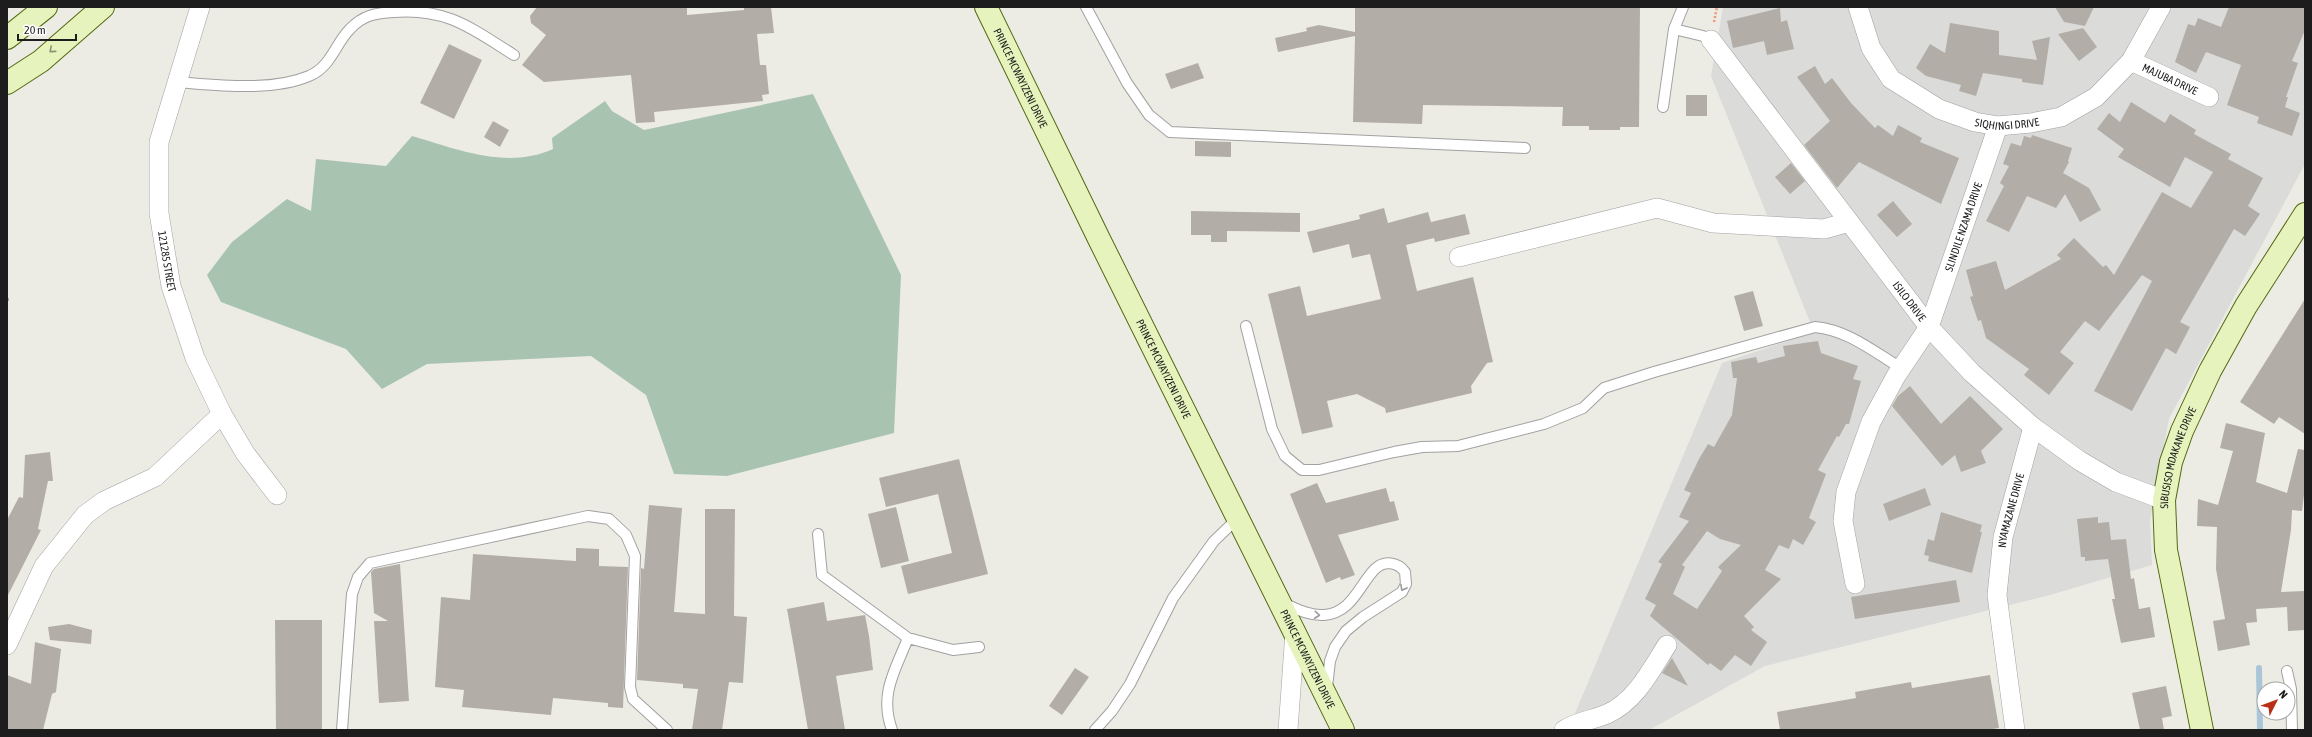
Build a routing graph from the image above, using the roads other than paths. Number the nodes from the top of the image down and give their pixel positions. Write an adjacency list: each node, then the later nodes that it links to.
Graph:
1 (46, 7): 10 (street)
2 (103, 7): 15 (street, one-way to 15)
3 (986, 7): 30 (street, PRINCE MCWAYIZENI DRIVE)
4 (1086, 7): 19 (lane)
5 (1683, 7): 9 (lane)
6 (1858, 7): 18 (street, SIQHINGI DRIVE)
7 (2161, 7): 13 (street, SIQHINGI DRIVE)
8 (201, 9): 14 (street, 121285 STREET)
9 (1674, 29): 11 (lane); 17 (lane)
10 (7, 38)
11 (1711, 40): 21 (street, ISILO DRIVE)
12 (514, 55): 14 (lane)
13 (2131, 61): 16 (street, MAJUBA DRIVE); 18 (street, SIQHINGI DRIVE)
14 (177, 82): 26 (street, 121285 STREET)
15 (7, 83)
16 (2209, 97)
17 (1663, 106)
18 (1998, 126): 24 (street, SLINDILE NZAMA DRIVE)
19 (1525, 148)
20 (2305, 214): 29 (street, SIBUSISO MDAKANE DRIVE)
21 (1849, 222): 22 (street); 24 (street, ISILO DRIVE)
22 (1459, 256)
23 (1246, 326): 25 (lane)
24 (1929, 327): 25 (street, SLINDILE NZAMA DRIVE); 27 (street, ISILO DRIVE)
25 (1901, 368): 32 (street, SLINDILE NZAMA DRIVE)
26 (222, 414): 28 (street, 121285 STREET); 36 (street)
27 (2033, 427): 29 (street, ISILO DRIVE); 48 (street, NYAMAZANE DRIVE)
28 (277, 495)
29 (2164, 500): 49 (street, SIBUSISO MDAKANE DRIVE)
30 (1238, 517): 33 (street, PRINCE MCWAYIZENI DRIVE); 44 (lane)
31 (818, 534): 35 (lane)
32 (1856, 584)
33 (1281, 602): 34 (street, PRINCE MCWAYIZENI DRIVE); 40 (lane, one-way to 40)
34 (1295, 632): 40 (street, PRINCE MCWAYIZENI DRIVE); 45 (street)
35 (908, 638): 38 (lane); 43 (lane)
36 (7, 645)
37 (1667, 645): 47 (street)
38 (979, 647)
39 (2287, 671): 50 (lane)
40 (1326, 693): 46 (street, PRINCE MCWAYIZENI DRIVE)
41 (342, 730): 42 (lane)
42 (667, 730)
43 (892, 730)
44 (1095, 730)
45 (1288, 730)
46 (1343, 730)
47 (1564, 730)
48 (2015, 730)
49 (2202, 730)
50 (2292, 730)

